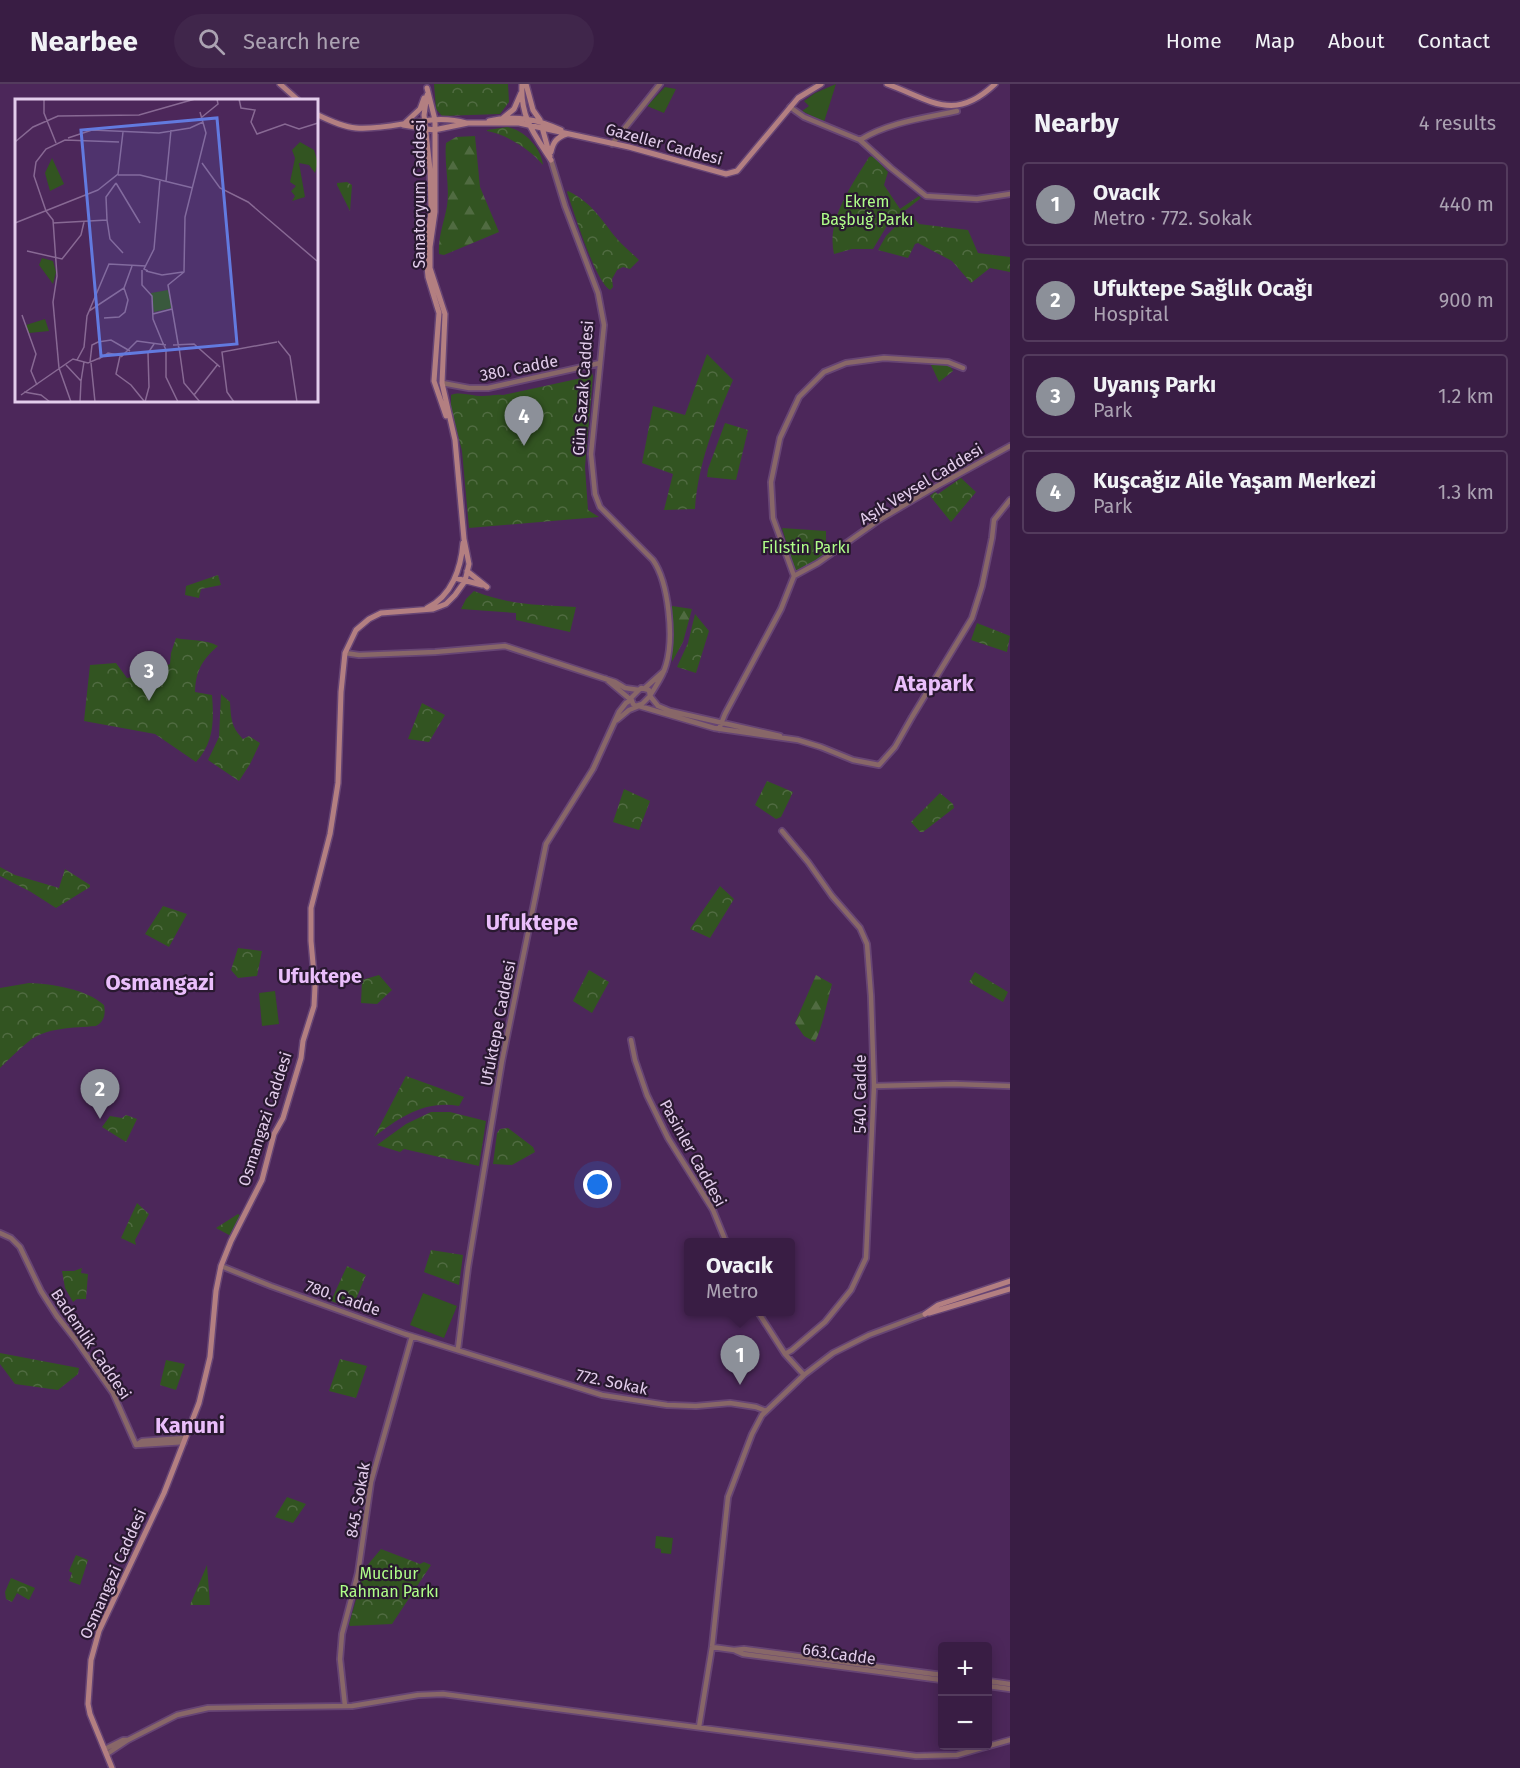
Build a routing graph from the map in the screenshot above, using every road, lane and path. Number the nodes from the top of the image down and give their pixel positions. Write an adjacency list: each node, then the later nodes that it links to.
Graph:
1 (280, 84): 9 (main road)
2 (524, 84): 8 (main road, Gün Sazak Caddesi); 17 (main road, Gün Sazak Caddesi)
3 (660, 84): 27 (street)
4 (821, 84): 10 (main road, Gazeller Caddesi)
5 (887, 84): 6 (main road)
6 (995, 84)
7 (428, 86): 14 (main road, Sanatoryum Caddesi); 15 (main road, Sanatoryum Caddesi); 20 (main road)
8 (522, 91): 13 (main road, Gün Sazak Caddesi); 16 (main road)
9 (297, 99)
10 (790, 107): 26 (street); 27 (main road, Gazeller Caddesi)
11 (957, 111): 26 (street)
12 (318, 115): 20 (main road)
13 (526, 118): 16 (main road, Gazeller Caddesi); 17 (main road, Gazeller Caddesi); 21 (main road, Gün Sazak Caddesi)
14 (425, 119): 15 (main road); 20 (main road); 22 (main road, Sanatoryum Caddesi)
15 (435, 120): 18 (main road); 24 (main road, Sanatoryum Caddesi)
16 (499, 120): 19 (main road, Gazeller Caddesi)
17 (540, 120): 23 (main road, Gün Sazak Caddesi); 25 (main road, Gazeller Caddesi)
18 (468, 123): 19 (main road, Gazeller Caddesi); 24 (main road)
19 (485, 123): 21 (main road, Gazeller Caddesi)
20 (403, 125): 22 (main road)
21 (529, 126): 23 (main road, Gazeller Caddesi); 28 (main road, Gün Sazak Caddesi)
22 (425, 129): 24 (main road); 33 (main road, Sanatoryum Caddesi)
23 (543, 129): 25 (main road, Gazeller Caddesi); 28 (main road, Gün Sazak Caddesi)
24 (434, 130): 32 (main road, Sanatoryum Caddesi)
25 (569, 134): 27 (main road, Gazeller Caddesi); 28 (main road)
26 (861, 140): 29 (street)
27 (612, 144)
28 (551, 160): 30 (street, Gün Sazak Caddesi)
29 (1010, 194)
30 (600, 363): 32 (street, 380. Cadde); 44 (street, Gün Sazak Caddesi)
31 (963, 368): 39 (street)
32 (442, 383): 33 (main road, Sanatoryum Caddesi)
33 (455, 441): 36 (main road, Sanatoryum Caddesi)
34 (1010, 446): 39 (street, Aşık Veysel Caddesi)
35 (1010, 500): 52 (street)
36 (464, 539): 37 (main road, Sanatoryum Caddesi); 38 (main road, Sanatoryum Caddesi)
37 (460, 567): 38 (main road); 40 (main road, Sanatoryum Caddesi)
38 (468, 572): 41 (main road, Sanatoryum Caddesi); 41 (main road)
39 (794, 576): 52 (street)
40 (455, 578): 41 (main road); 42 (main road, Sanatoryum Caddesi)
41 (465, 581): 42 (main road, Sanatoryum Caddesi)
42 (423, 610): 43 (main road, Osmangazi Caddesi)
43 (345, 653): 45 (street); 59 (main road, Osmangazi Caddesi)
44 (664, 671): 46 (street); 48 (street, Gün Sazak Caddesi)
45 (606, 679): 47 (street); 49 (street)
46 (645, 688): 47 (street); 48 (street)
47 (639, 690): 49 (street, Ufuktepe Caddesi)
48 (651, 695): 50 (street, Gün Sazak Caddesi); 52 (street)
49 (631, 700): 50 (street); 51 (street, Ufuktepe Caddesi)
50 (639, 706): 51 (street); 52 (street)
51 (617, 720): 65 (street, Ufuktepe Caddesi)
52 (717, 725)
53 (782, 831): 55 (street, 540. Cadde)
54 (631, 1040): 58 (street, Pasinler Caddesi)
55 (874, 1086): 56 (street); 66 (street, 540. Cadde)
56 (1010, 1086)
57 (0, 1233): 69 (street, Bademlik Caddesi)
58 (724, 1238)
59 (221, 1266): 64 (street, 780. Cadde); 69 (main road, Osmangazi Caddesi)
60 (1010, 1281): 62 (main road)
61 (1010, 1289): 62 (main road)
62 (925, 1314): 67 (street)
63 (761, 1316): 66 (street)
64 (412, 1336): 65 (street, 780. Cadde); 78 (street, 845. Sokak)
65 (458, 1349): 68 (street, 772. Sokak)
66 (785, 1354): 67 (street)
67 (804, 1375): 68 (street)
68 (766, 1410): 70 (street)
69 (184, 1440): 81 (main road, Osmangazi Caddesi)
70 (712, 1647): 71 (street, 663.Cadde); 79 (street)
71 (734, 1650): 72 (street, 663.Cadde); 73 (street, 663.Cadde)
72 (938, 1674)
73 (938, 1679)
74 (992, 1682): 75 (street)
75 (1010, 1684)
76 (992, 1687): 77 (street)
77 (1010, 1689)
78 (345, 1706): 79 (street); 81 (street)
79 (699, 1727): 80 (street)
80 (1010, 1740)
81 (106, 1752): 82 (main road, Osmangazi Caddesi)
82 (112, 1768)

